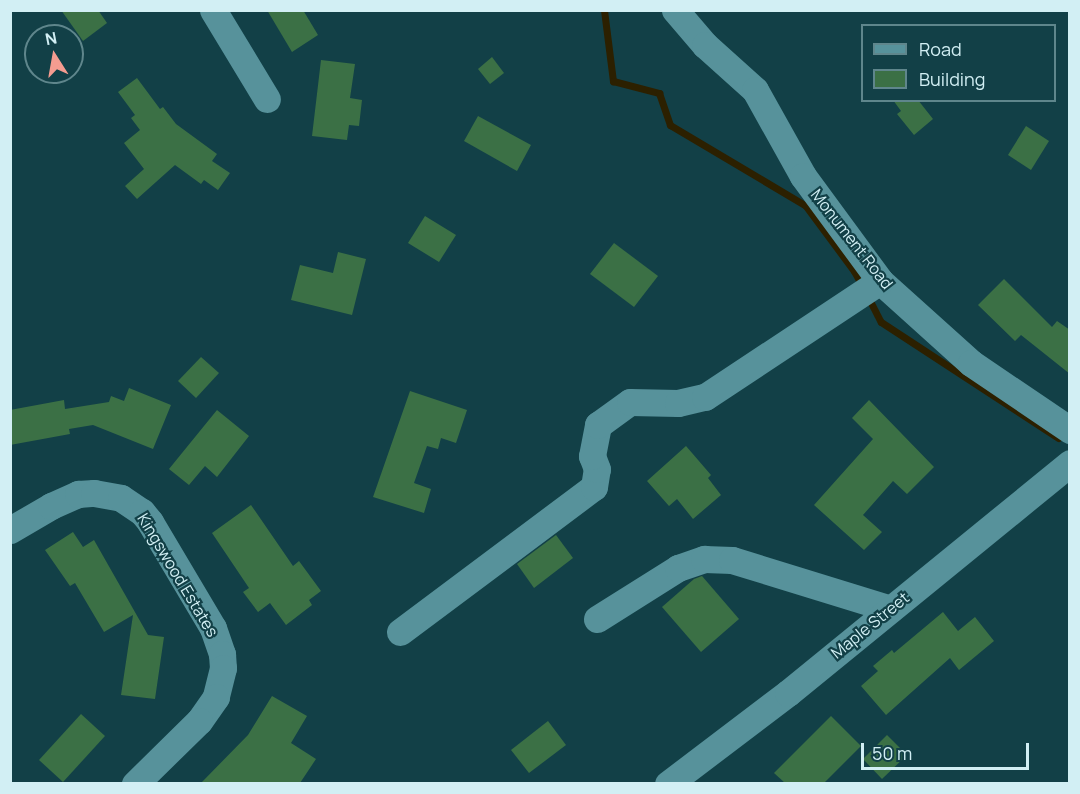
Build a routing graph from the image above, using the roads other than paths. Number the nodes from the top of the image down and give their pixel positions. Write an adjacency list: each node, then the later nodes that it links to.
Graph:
1 (213, 10): 3 (street)
2 (675, 10): 4 (street, Monument Road)
3 (267, 99)
4 (880, 281): 5 (street, Monument Road); 10 (street)
5 (1070, 430)
6 (1070, 463): 8 (street, Maple Street)
7 (10, 530): 11 (street, Kingswood Estates)
8 (891, 609): 9 (street); 12 (street, Maple Street)
9 (597, 619)
10 (400, 632)
11 (135, 783)
12 (668, 783)

